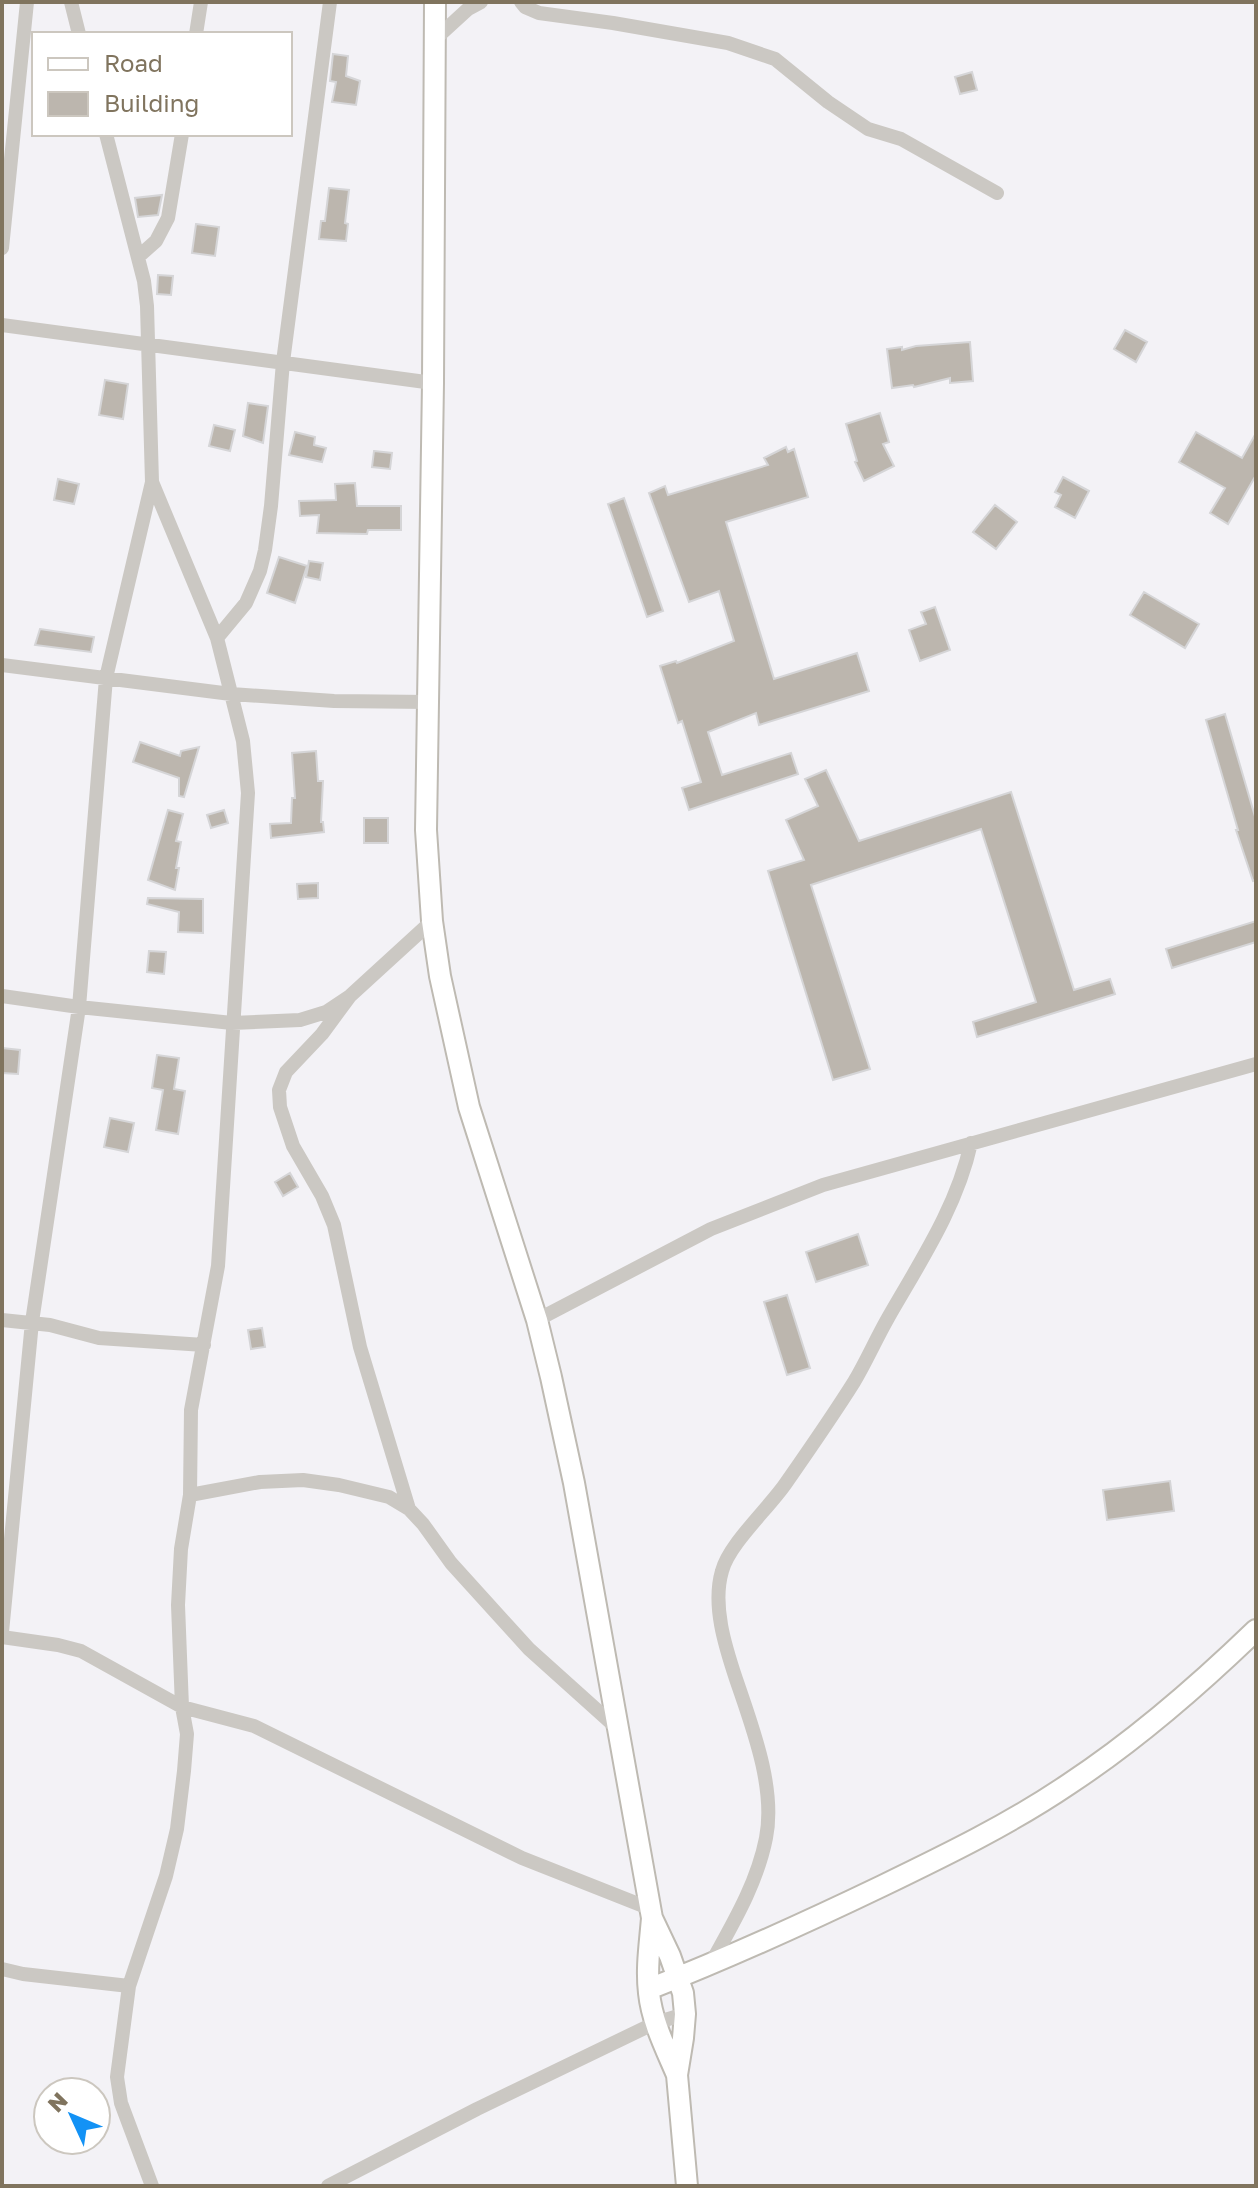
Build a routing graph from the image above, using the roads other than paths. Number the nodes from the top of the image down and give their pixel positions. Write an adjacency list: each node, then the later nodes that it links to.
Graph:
1 (27, 2): 14 (street)
2 (71, 2): 8 (street)
3 (201, 2): 9 (street)
4 (330, 2): 18 (street)
5 (435, 2): 10 (main road)
6 (481, 2): 10 (street)
7 (521, 2): 13 (street)
8 (78, 32)
9 (196, 32)
10 (433, 42): 19 (main road)
11 (107, 136): 15 (street)
12 (182, 136): 15 (street)
13 (997, 193)
14 (2, 248)
15 (138, 257): 17 (street)
16 (2, 325): 17 (street)
17 (148, 344): 18 (street); 20 (street)
18 (283, 362): 19 (street); 21 (street)
19 (433, 383): 25 (main road)
20 (152, 482): 21 (street); 23 (street)
21 (217, 638): 24 (street)
22 (2, 665): 23 (street)
23 (106, 678): 24 (street); 29 (street)
24 (231, 694): 25 (street); 30 (street)
25 (429, 702): 26 (main road)
26 (432, 921): 28 (street); 34 (main road)
27 (2, 996): 29 (street)
28 (350, 996): 30 (street); 38 (street)
29 (79, 1007): 30 (street); 35 (street)
30 (232, 1023): 36 (street)
31 (1256, 1064): 32 (street)
32 (971, 1143): 34 (street); 44 (street)
33 (2, 1320): 35 (street)
34 (537, 1320): 42 (main road)
35 (32, 1322): 36 (street); 40 (street)
36 (204, 1345): 37 (street)
37 (190, 1495): 38 (street); 41 (street)
38 (409, 1509): 42 (street)
39 (1256, 1630): 44 (main road)
40 (2, 1634): 41 (street)
41 (182, 1707): 43 (street); 47 (street)
42 (618, 1730): 43 (main road)
43 (652, 1914): 46 (main road); 48 (main road)
44 (710, 1965): 46 (main road)
45 (2, 1969): 47 (street)
46 (678, 1978): 48 (main road); 49 (main road)
47 (129, 1986): 52 (street)
48 (649, 1989): 50 (main road)
49 (685, 2014): 50 (street); 51 (main road)
50 (655, 2023): 51 (main road); 53 (street)
51 (677, 2075): 54 (main road)
52 (152, 2186)
53 (328, 2186)
54 (687, 2186)

